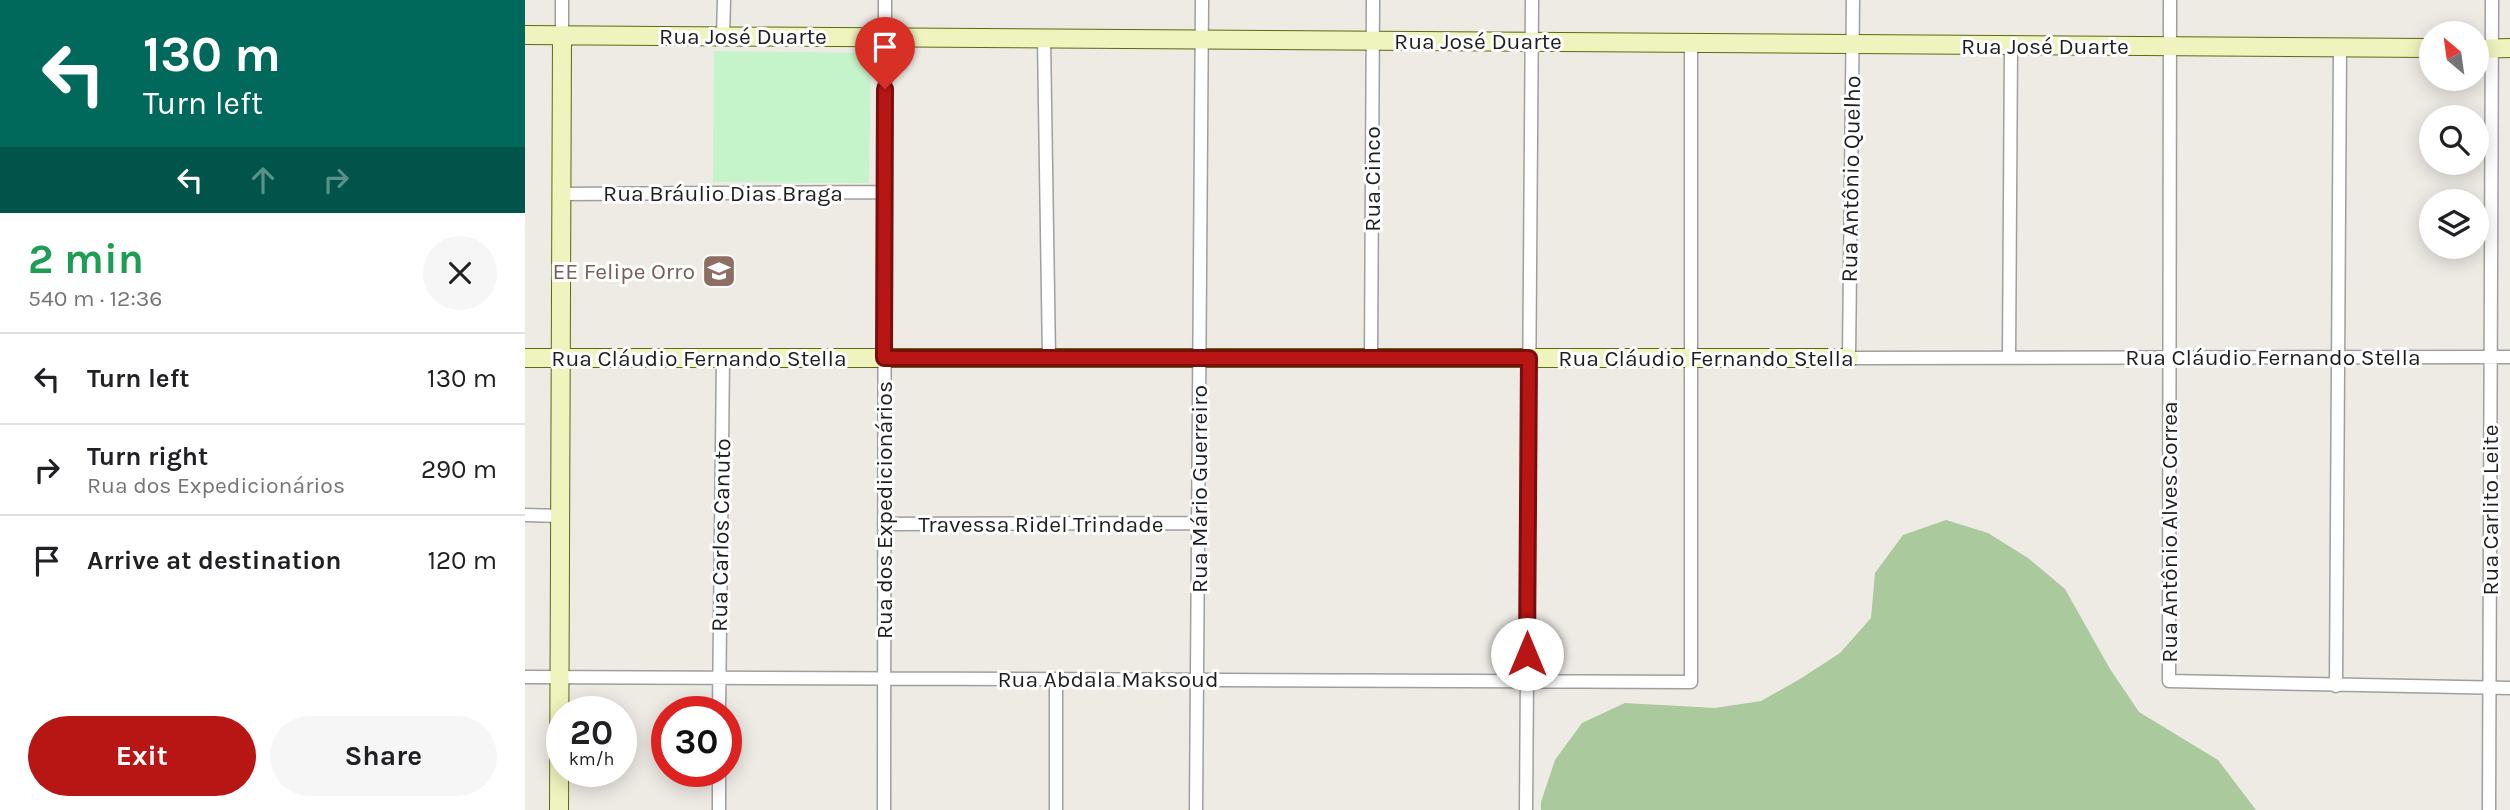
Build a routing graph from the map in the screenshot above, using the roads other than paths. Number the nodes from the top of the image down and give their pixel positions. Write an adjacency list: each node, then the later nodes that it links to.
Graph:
1 (562, 0): 11 (street)
2 (724, 0): 12 (street)
3 (885, 0): 13 (street, Rua dos Expedicionários)
4 (1202, 0): 15 (street, Rua Mário Guerreiro)
5 (1373, 0): 16 (street, Rua Cinco)
6 (1532, 0): 17 (street)
7 (1853, 0): 19 (street, Rua Antônio Quelho)
8 (2170, 0): 21 (street, Rua Antônio Alves Correa)
9 (2492, 0): 24 (street, Rua Carlito Leite)
10 (525, 35): 11 (street, Rua José Duarte)
11 (562, 35): 12 (street, Rua José Duarte); 26 (street)
12 (723, 36): 13 (street, Rua José Duarte)
13 (885, 37): 14 (street, Rua José Duarte); 25 (street, Rua dos Expedicionários)
14 (1044, 39): 15 (street, Rua José Duarte); 35 (street)
15 (1202, 40): 16 (street, Rua José Duarte); 36 (street, Rua Mário Guerreiro)
16 (1372, 41): 17 (street, Rua José Duarte); 37 (street, Rua Cinco)
17 (1532, 42): 18 (street, Rua José Duarte); 38 (street)
18 (1691, 43): 19 (street, Rua José Duarte); 39 (street)
19 (1853, 44): 20 (street, Rua José Duarte); 40 (street, Rua Antônio Quelho)
20 (2011, 45): 21 (street, Rua José Duarte); 41 (street)
21 (2170, 47): 22 (street, Rua José Duarte); 27 (street, Rua Antônio Alves Correa)
22 (2340, 48): 23 (street, Rua José Duarte); 28 (street)
23 (2419, 48)
24 (2493, 49): 29 (street, Rua Carlito Leite)
25 (885, 192): 26 (street, Rua Bráulio Dias Braga); 34 (street, Rua dos Expedicionários)
26 (561, 194): 32 (street)
27 (2169, 357): 28 (street, Rua Cláudio Fernando Stella); 41 (street, Rua Cláudio Fernando Stella); 53 (street, Rua Antônio Alves Correa)
28 (2338, 357): 29 (street, Rua Cláudio Fernando Stella); 53 (street)
29 (2491, 357): 30 (street, Rua Cláudio Fernando Stella); 54 (street, Rua Carlito Leite)
30 (2510, 357)
31 (525, 358): 32 (street, Rua Cláudio Fernando Stella)
32 (561, 358): 33 (street, Rua Cláudio Fernando Stella); 43 (street)
33 (723, 358): 34 (street, Rua Cláudio Fernando Stella); 48 (street, Rua Carlos Canuto)
34 (884, 358): 35 (street, Rua Cláudio Fernando Stella); 45 (street, Rua dos Expedicionários)
35 (1049, 358): 36 (street, Rua Cláudio Fernando Stella)
36 (1199, 358): 37 (street, Rua Cláudio Fernando Stella); 44 (street, Rua Mário Guerreiro)
37 (1371, 358): 38 (street, Rua Cláudio Fernando Stella)
38 (1529, 358): 39 (street, Rua Cláudio Fernando Stella); 52 (street)
39 (1690, 358): 40 (street, Rua Cláudio Fernando Stella); 52 (street, Rua Abdala Maksoud)
40 (1849, 358): 41 (street, Rua Cláudio Fernando Stella)
41 (2009, 358)
42 (525, 515): 43 (street)
43 (560, 516): 47 (street)
44 (1198, 523): 45 (street, Travessa Ridel Trindade); 51 (street, Rua Mário Guerreiro)
45 (884, 524): 49 (street, Rua dos Expedicionários)
46 (525, 677): 47 (street, Rua Abdala Maksoud)
47 (560, 677): 48 (street, Rua Abdala Maksoud); 58 (street)
48 (720, 678): 49 (street, Rua Abdala Maksoud); 56 (street, Rua Carlos Canuto)
49 (884, 678): 50 (street, Rua Abdala Maksoud); 60 (street, Rua dos Expedicionários)
50 (1056, 679): 51 (street, Rua Abdala Maksoud); 61 (street)
51 (1197, 680): 52 (street, Rua Abdala Maksoud); 62 (street, Rua Mário Guerreiro)
52 (1526, 682): 63 (street)
53 (2336, 686): 54 (street, Rua Antônio Alves Correa)
54 (2489, 688): 55 (street, Rua Antônio Alves Correa); 64 (street, Rua Carlito Leite)
55 (2510, 688)
56 (719, 696)
57 (719, 787): 59 (street)
58 (559, 810)
59 (719, 810)
60 (884, 810)
61 (1056, 810)
62 (1196, 810)
63 (1526, 810)
64 (2489, 810)

